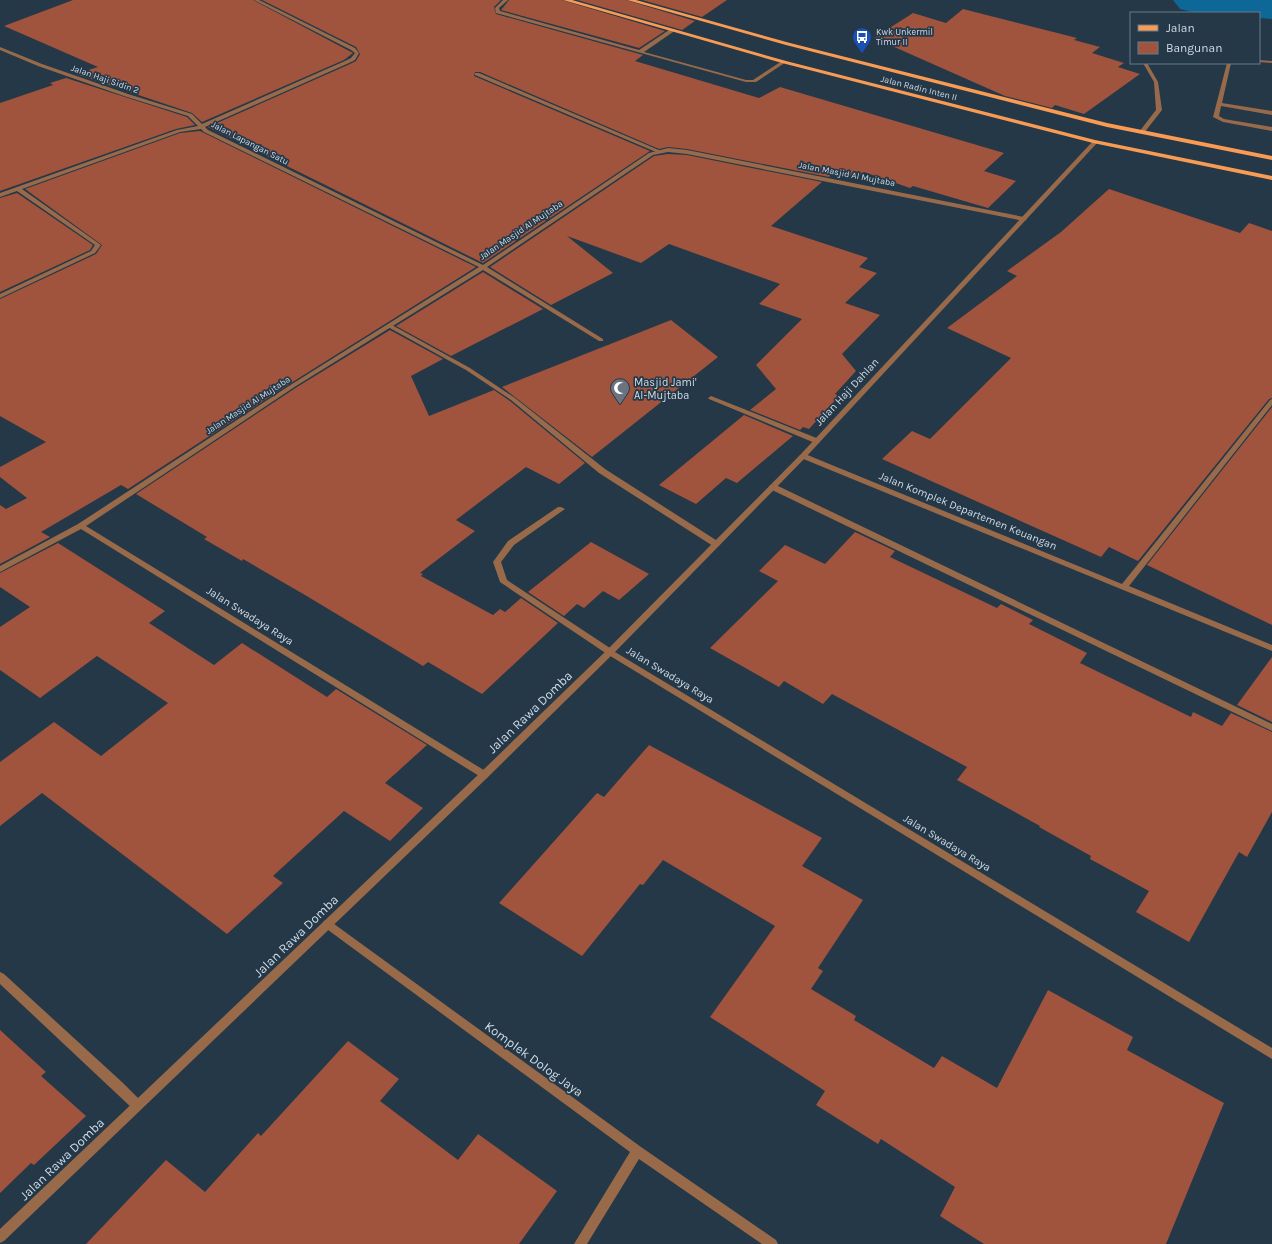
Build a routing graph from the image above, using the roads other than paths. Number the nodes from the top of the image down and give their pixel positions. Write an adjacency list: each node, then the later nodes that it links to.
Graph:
1 (256, 0): 16 (street)
2 (506, 0): 7 (street)
3 (566, 0): 5 (main road, Jalan Radin Inten II)
4 (630, 0): 18 (main road, Jalan Radin Inten II)
5 (671, 31): 7 (street); 9 (main road, Jalan Radin Inten II)
6 (0, 48): 16 (street, Jalan Haji Sidin 2)
7 (640, 52): 9 (street)
8 (1260, 61): 10 (street)
9 (784, 62): 19 (main road, Jalan Radin Inten II)
10 (1272, 62)
11 (1146, 64): 18 (street)
12 (1229, 64): 14 (street)
13 (477, 74): 20 (street)
14 (1220, 104): 15 (street); 17 (street)
15 (1272, 113)
16 (200, 127): 23 (street, Jalan Lapangan Satu); 26 (street, Jalan Lapangan Satu)
17 (1272, 129)
18 (1142, 132): 21 (main road, Jalan Radin Inten II)
19 (1095, 142): 22 (main road, Jalan Radin Inten II); 25 (street, Jalan Haji Dahlan)
20 (658, 152): 25 (street, Jalan Masjid Al Mujtaba); 26 (street, Jalan Masjid Al Mujtaba)
21 (1272, 158)
22 (1272, 178)
23 (18, 189): 24 (street, Jalan Lapangan Satu); 27 (street)
24 (0, 195)
25 (1024, 219): 32 (street, Jalan Haji Dahlan)
26 (483, 267): 28 (street, Jalan Masjid Al Mujtaba); 29 (street, Jalan Lapangan Satu)
27 (0, 296)
28 (390, 326): 36 (street, Jalan Masjid Al Mujtaba); 37 (street)
29 (601, 340)
30 (711, 398): 32 (street)
31 (1272, 401): 39 (street)
32 (817, 441): 33 (street, Jalan Haji Dahlan)
33 (803, 456): 34 (street, Jalan Haji Dahlan); 39 (street, Jalan Komplek Departemen Keuangan)
34 (773, 487): 37 (street, Jalan Haji Dahlan); 42 (street)
35 (561, 508): 41 (street, Jalan Swadaya Raya)
36 (81, 526): 38 (street); 43 (street, Jalan Swadaya Raya)
37 (716, 544): 41 (street, Jalan Haji Dahlan)
38 (0, 570)
39 (1124, 587): 40 (street, Jalan Komplek Departemen Keuangan)
40 (1272, 648)
41 (610, 652): 43 (street, Jalan Rawa Domba); 46 (street, Jalan Swadaya Raya)
42 (1272, 728)
43 (484, 775): 44 (street, Jalan Rawa Domba)
44 (327, 924): 47 (street, Jalan Rawa Domba); 48 (street, Komplek Dolog Jaya)
45 (0, 977): 47 (street)
46 (1272, 1054)
47 (137, 1105): 49 (street, Jalan Rawa Domba)
48 (637, 1151): 50 (street); 51 (street, Komplek Dolog Jaya)
49 (0, 1237)
50 (580, 1244)
51 (772, 1244)

